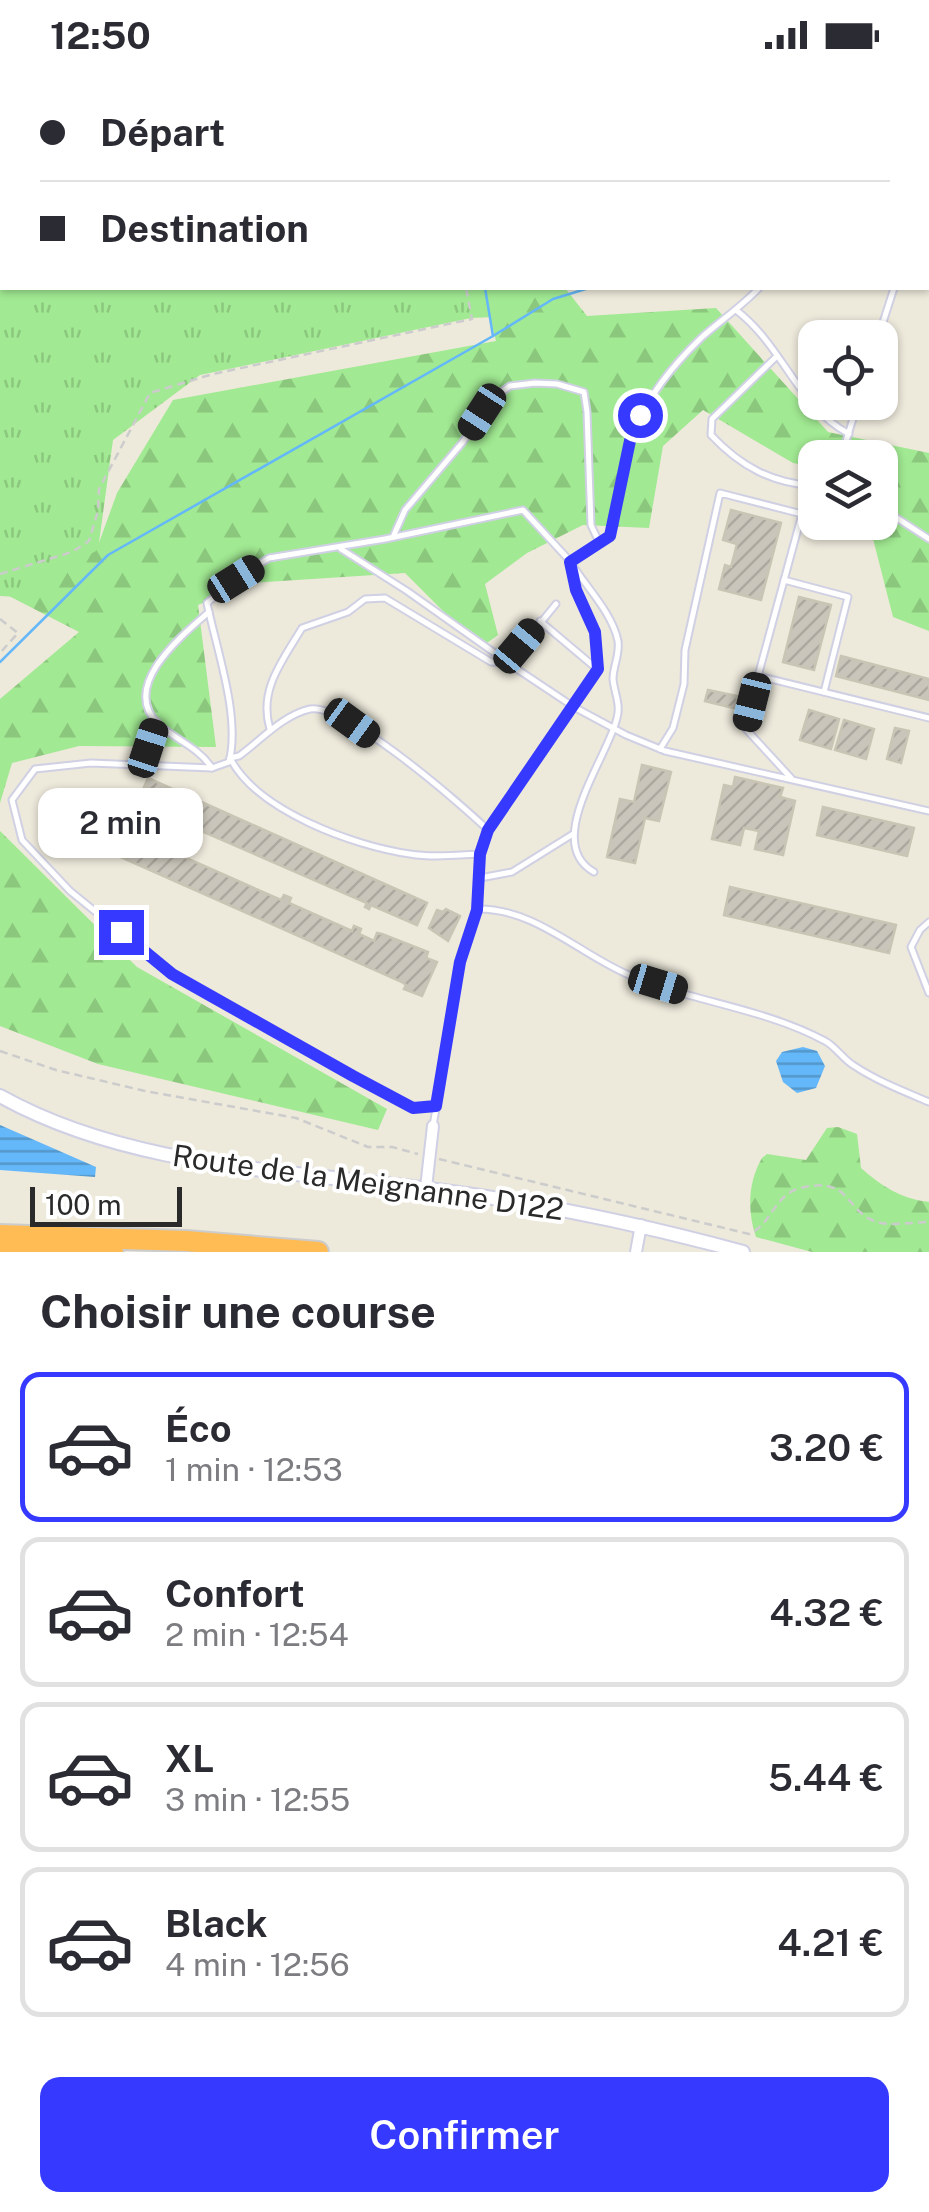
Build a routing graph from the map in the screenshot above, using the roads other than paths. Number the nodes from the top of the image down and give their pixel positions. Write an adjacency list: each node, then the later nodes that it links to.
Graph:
1 (757, 290): 3 (lane)
2 (893, 290): 4 (lane)
3 (736, 310): 5 (lane); 13 (lane)
4 (884, 320)
5 (777, 356): 7 (lane); 9 (lane)
6 (852, 420): 7 (lane)
7 (848, 434): 8 (lane)
8 (846, 440)
9 (798, 483)
10 (898, 519): 12 (lane)
11 (393, 537): 13 (lane); 14 (lane); 15 (lane)
12 (929, 539)
13 (599, 542): 15 (lane)
14 (338, 548): 18 (lane); 20 (lane)
15 (570, 562): 21 (lane); 27 (lane)
16 (784, 580): 22 (lane); 23 (lane); 29 (lane)
17 (556, 604): 19 (lane)
18 (209, 612): 26 (lane); 30 (lane)
19 (540, 621): 20 (lane); 21 (lane)
20 (508, 662): 24 (lane); 28 (lane)
21 (598, 669): 24 (lane)
22 (758, 676): 23 (lane); 33 (lane)
23 (824, 692): 25 (lane)
24 (574, 707): 27 (lane); 35 (lane)
25 (929, 718)
26 (157, 722): 31 (lane); 32 (lane)
27 (612, 729): 29 (lane); 36 (lane)
28 (271, 731): 30 (lane); 35 (lane)
29 (660, 749): 33 (lane)
30 (230, 758): 32 (lane); 37 (lane)
31 (138, 766): 32 (lane); 45 (lane)
32 (212, 768)
33 (792, 780): 34 (lane)
34 (929, 811)
35 (488, 830): 37 (lane)
36 (574, 834): 38 (lane); 39 (lane)
37 (480, 854): 39 (lane)
38 (594, 872)
39 (480, 878): 40 (lane)
40 (477, 910): 44 (lane); 45 (lane)
41 (929, 922): 42 (lane)
42 (929, 994)
43 (0, 1096): 47 (street, Route de la Meignanne D122)
44 (929, 1102)
45 (436, 1106): 46 (lane)
46 (433, 1126): 47 (street)
47 (426, 1188): 48 (street, Route de la Meignanne D122)
48 (641, 1226): 53 (street); 54 (street, Route de la Meignanne D122)
49 (0, 1234): 52 (highway)
50 (0, 1251): 51 (highway)
51 (113, 1252)
52 (318, 1252)
53 (636, 1252)
54 (743, 1252)

